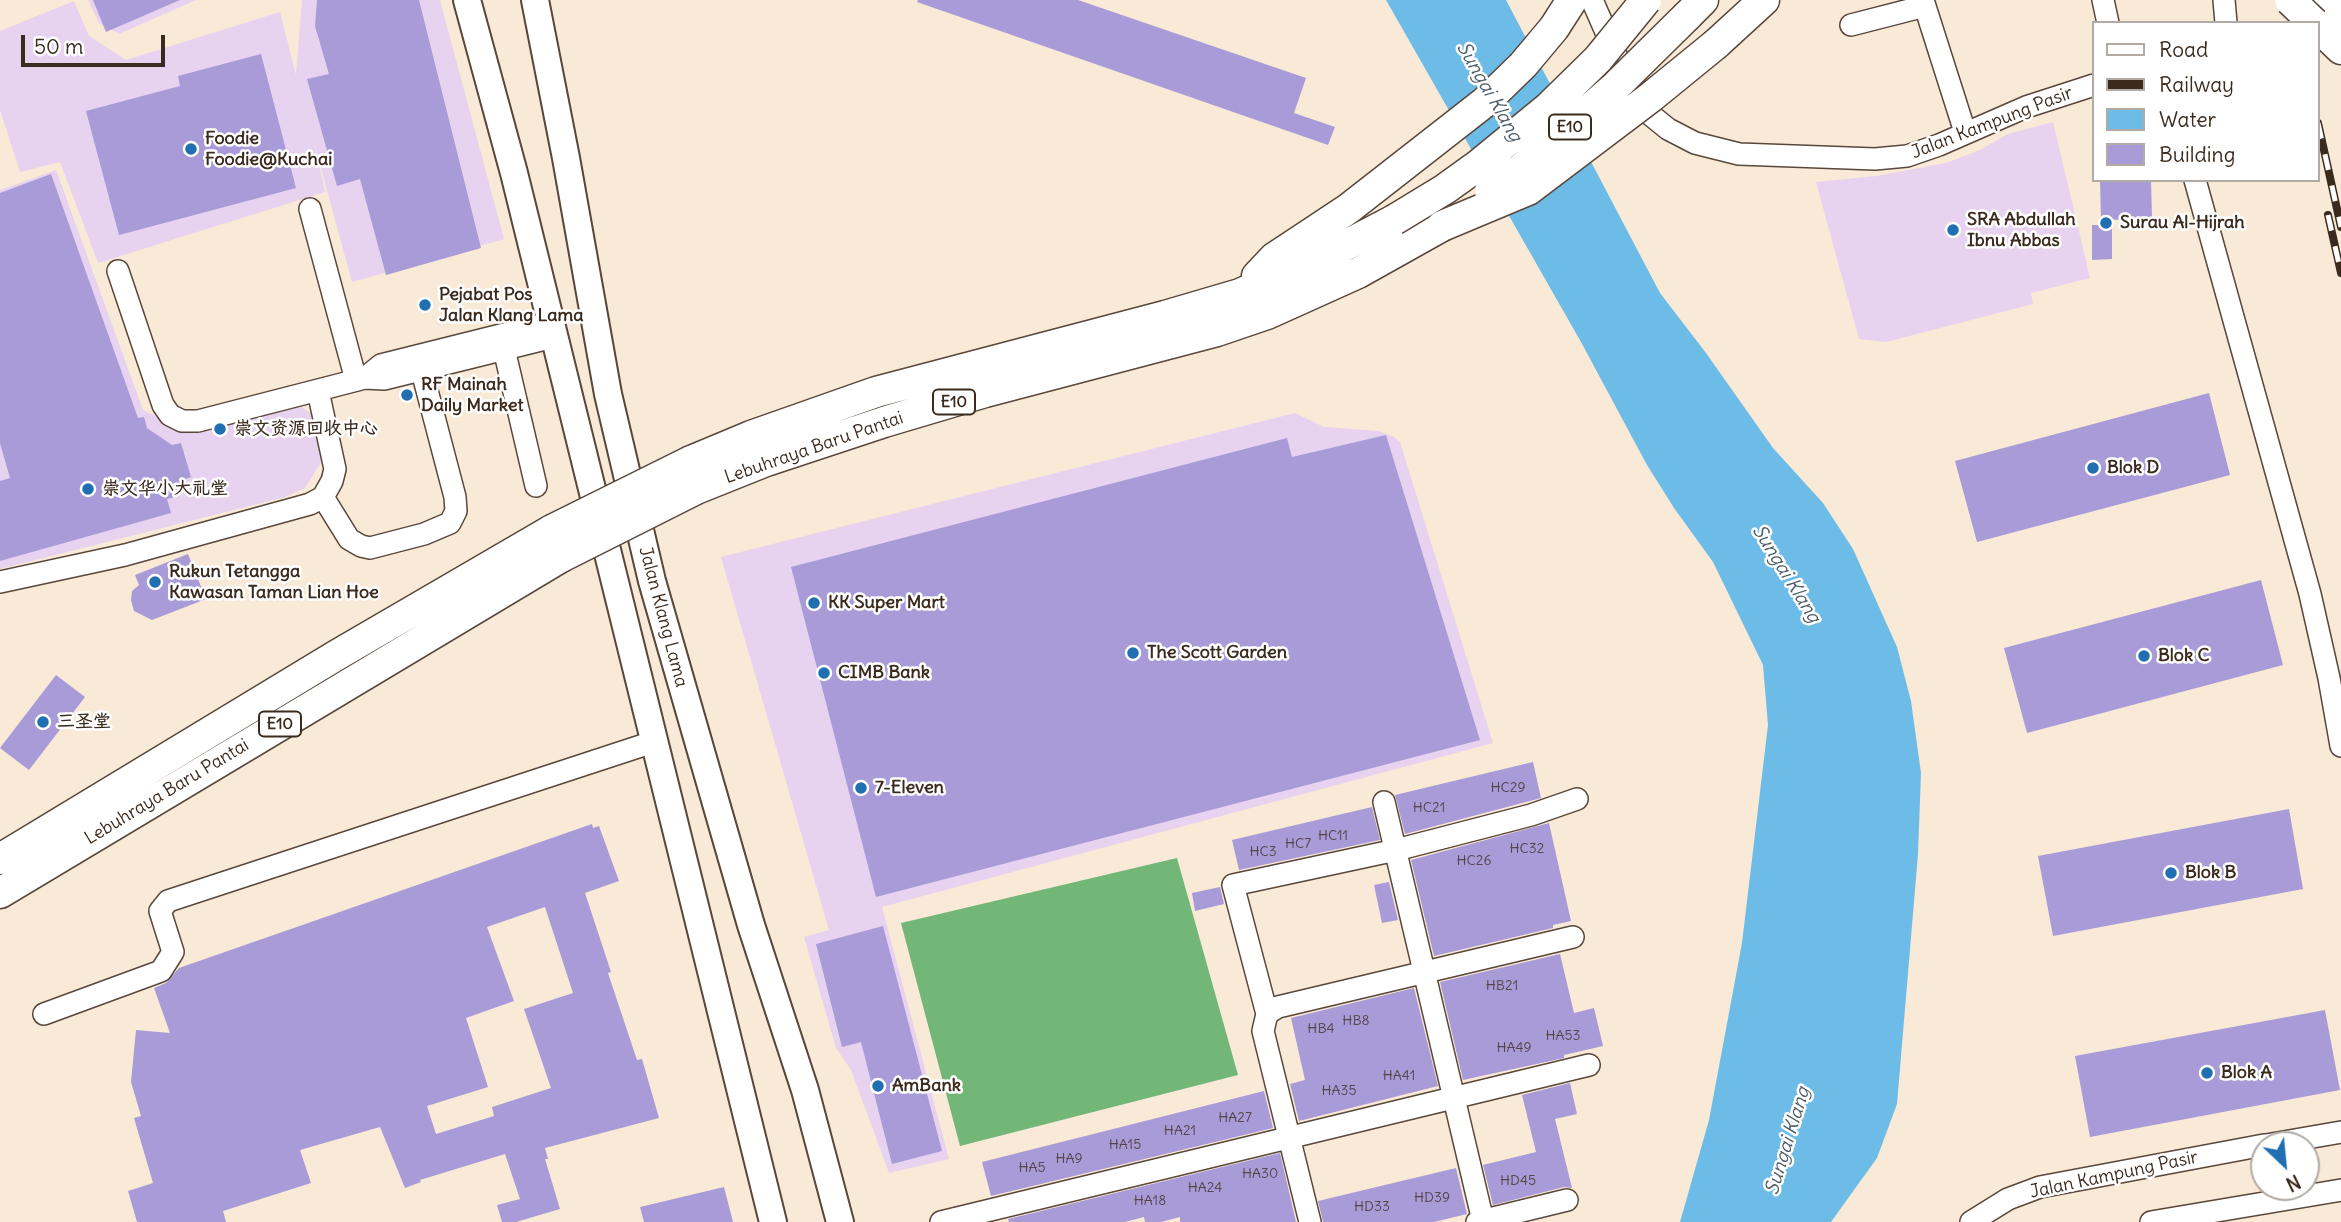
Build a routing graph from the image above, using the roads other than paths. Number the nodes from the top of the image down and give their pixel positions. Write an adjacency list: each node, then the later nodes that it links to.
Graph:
1 (467, 0): 27 (main road)
2 (1572, 0): 26 (highway)
3 (1592, 0): 21 (street, Jalan Kampung Pasir)
4 (1646, 0): 26 (highway, Lebuhraya Baru Pantai / E10, bridge)
5 (1764, 0): 24 (highway, bridge)
6 (2103, 0): 14 (street)
7 (2224, 0): 15 (street)
8 (2290, 0): 16 (highway, bridge)
9 (2318, 0): 13 (highway)
10 (1924, 3): 17 (street); 21 (street)
11 (534, 4): 56 (main road, Jalan Klang Lama)
12 (1695, 8): 24 (highway, Lebuhraya Baru Pantai / E10, bridge)
13 (2341, 14)
14 (2108, 21)
15 (2226, 21)
16 (2312, 21)
17 (1851, 25)
18 (2320, 29): 19 (highway)
19 (2341, 49)
20 (2092, 86): 21 (street, Jalan Kampung Pasir)
21 (1965, 132)
22 (2196, 182): 38 (street)
23 (310, 209): 30 (street)
24 (1442, 226): 32 (highway, Lebuhraya Baru Pantai / E10)
25 (118, 271): 31 (street)
26 (1240, 293): 32 (highway, Lebuhraya Baru Pantai / E10)
27 (551, 330): 28 (street); 29 (street); 37 (main road)
28 (504, 349): 29 (street); 33 (street)
29 (419, 363): 30 (street); 34 (street)
30 (361, 379): 31 (street)
31 (318, 391): 34 (street)
32 (693, 475): 35 (highway, Lebuhraya Baru Pantai / E10, bridge)
33 (536, 486)
34 (323, 497): 36 (street)
35 (556, 544): 42 (highway, Lebuhraya Baru Pantai / E10); 43 (highway, Lebuhraya Baru Pantai / E10)
36 (0, 582)
37 (653, 742): 46 (street); 58 (main road)
38 (2341, 746)
39 (1577, 799): 41 (street)
40 (1384, 802): 41 (street)
41 (1396, 850): 45 (street); 47 (street)
42 (0, 859)
43 (0, 894)
44 (1573, 937): 45 (street)
45 (1425, 971): 47 (street); 49 (street)
46 (44, 1014)
47 (1267, 1014): 52 (street)
48 (1589, 1065): 49 (street)
49 (1455, 1098): 52 (street); 57 (street)
50 (2341, 1132): 51 (street, Jalan Kampung Pasir)
51 (2320, 1136)
52 (1289, 1138): 59 (street); 60 (street)
53 (2250, 1148): 61 (street, Jalan Kampung Pasir)
54 (2341, 1190): 62 (street)
55 (1567, 1200): 57 (street)
56 (838, 1220)
57 (1480, 1221)
58 (773, 1222)
59 (941, 1222)
60 (1310, 1222)
61 (1970, 1222)
62 (2151, 1222)

